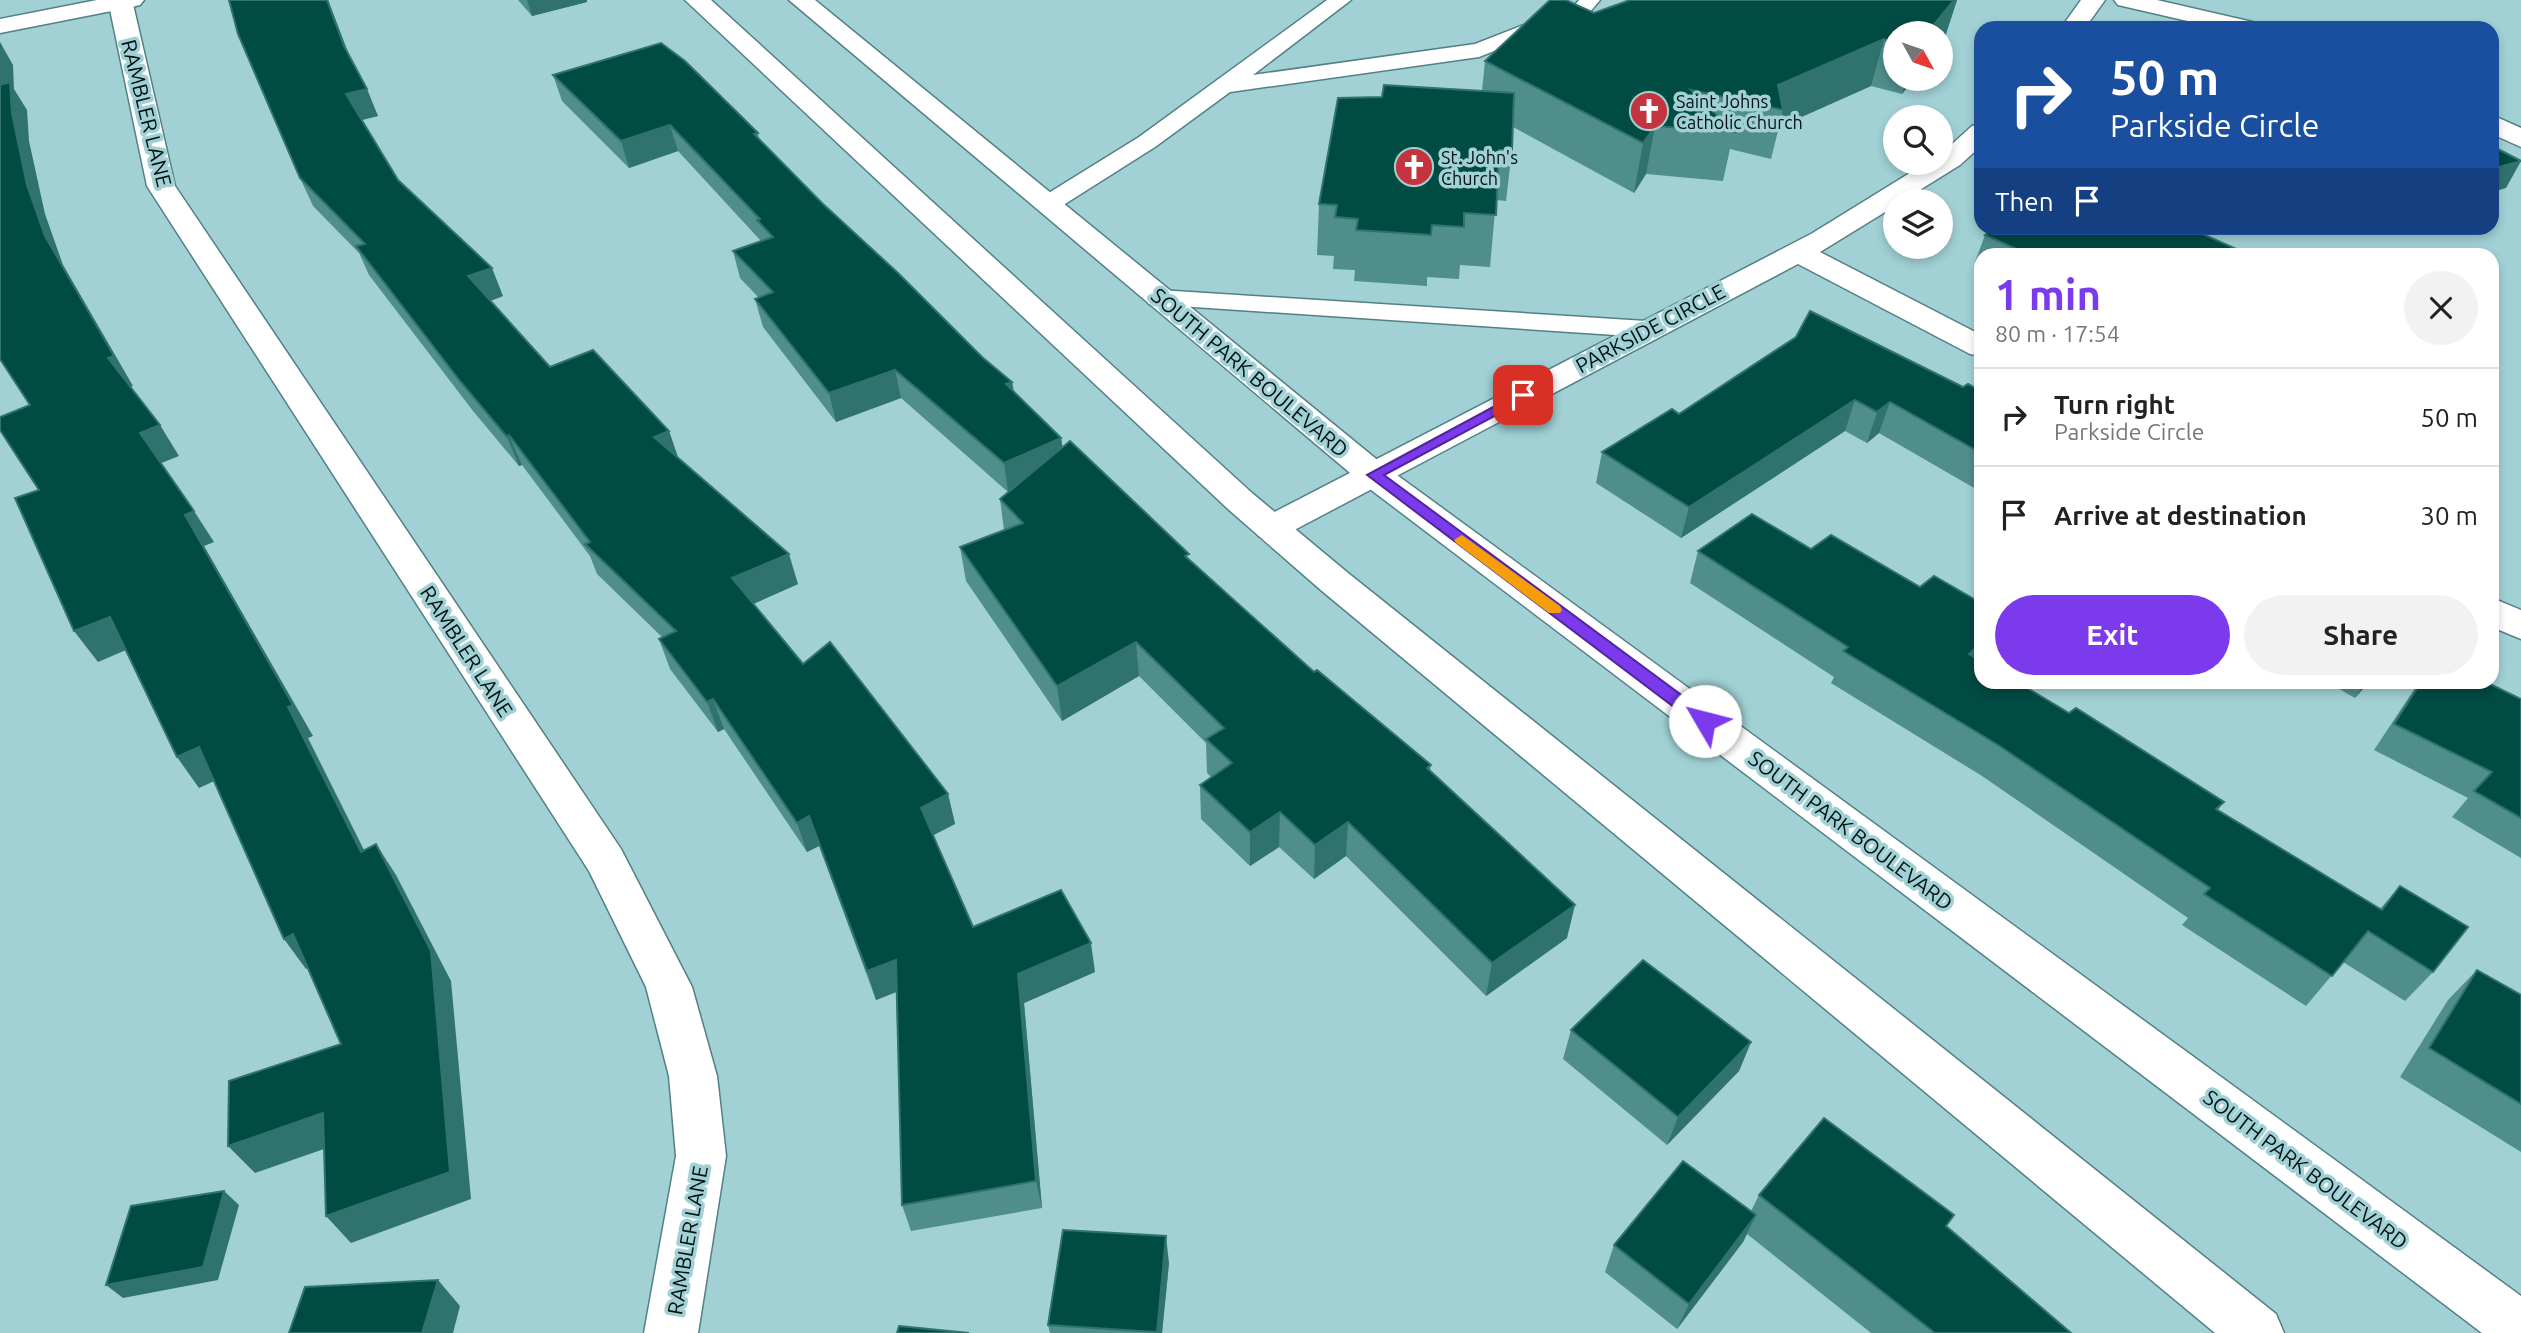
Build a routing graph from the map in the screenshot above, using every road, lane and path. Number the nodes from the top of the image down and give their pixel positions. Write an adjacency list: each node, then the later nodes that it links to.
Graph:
1 (697, 0): 21 (street)
2 (801, 0): 15 (street, SOUTH PARK BOULEVARD)
3 (1342, 0): 11 (lane)
4 (1590, 0): 11 (lane)
5 (2093, 0): 8 (street)
6 (2126, 0): 9 (street)
7 (124, 1): 10 (street); 25 (street, RAMBLER LANE)
8 (2078, 21)
9 (2218, 21)
10 (0, 26)
11 (1225, 86): 15 (lane)
12 (2499, 127): 14 (street)
13 (1974, 138): 16 (street, PARKSIDE CIRCLE)
14 (2521, 139)
15 (1048, 204): 17 (street, SOUTH PARK BOULEVARD)
16 (1797, 252): 18 (street, PARKSIDE CIRCLE); 19 (street)
17 (1159, 298): 18 (lane); 20 (street, SOUTH PARK BOULEVARD)
18 (1646, 330): 20 (street, PARKSIDE CIRCLE)
19 (1974, 343)
20 (1374, 475): 21 (street, PARKSIDE CIRCLE); 24 (street, SOUTH PARK BOULEVARD)
21 (1271, 528): 26 (street)
22 (2499, 615): 23 (street)
23 (2521, 626)
24 (2521, 1329)
25 (671, 1333)
26 (2258, 1333)

